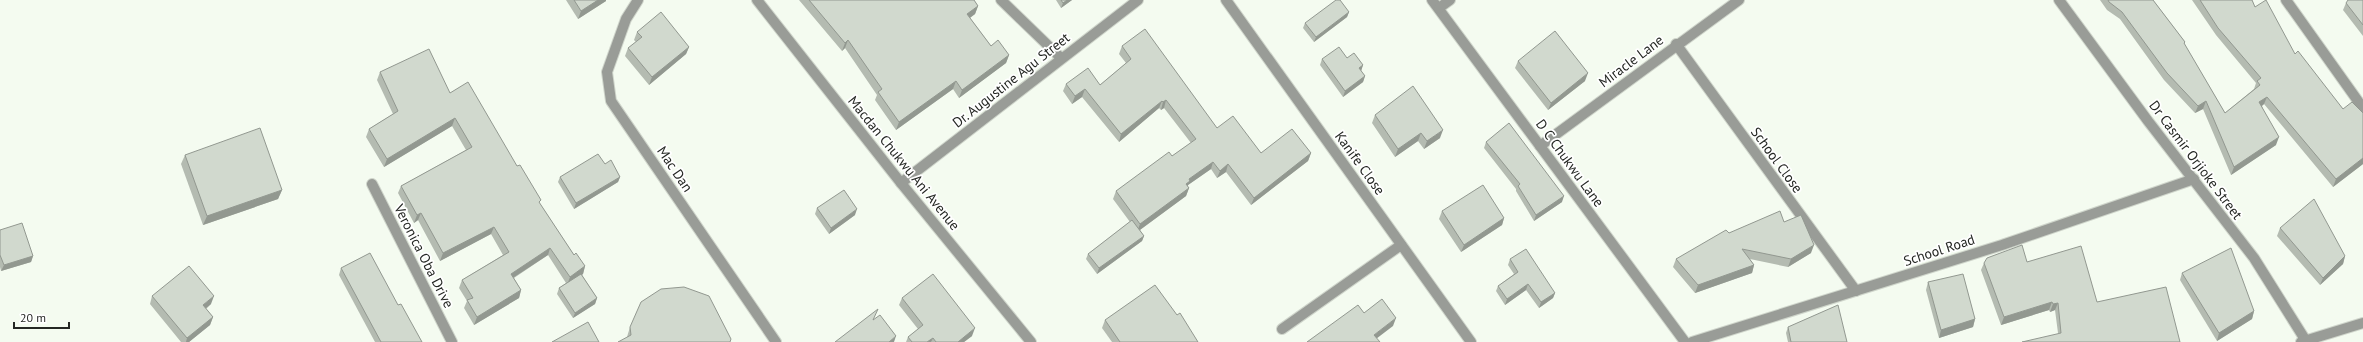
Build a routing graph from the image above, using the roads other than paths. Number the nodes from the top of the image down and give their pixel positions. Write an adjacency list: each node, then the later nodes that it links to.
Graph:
1 (638, 0): 24 (street, Mac Dan)
2 (757, 0): 16 (street, Macdan Chukwu Ani Avenue)
3 (1001, 0): 12 (street)
4 (1138, 0): 12 (street, Dr. Augustine Agu Street)
5 (1226, 0): 18 (street, Kanife Close)
6 (1450, 0): 10 (street)
7 (1739, 0): 11 (street, Miracle Lane)
8 (2059, 0): 15 (street, Dr Casmir Orjioke Street)
9 (2286, 0): 13 (street)
10 (1436, 4): 14 (street, D C Chukwu Lane)
11 (1676, 44): 14 (street, Miracle Lane); 19 (street, School Close)
12 (1061, 58): 16 (street, Dr. Augustine Agu Street)
13 (2363, 108)
14 (1540, 146): 27 (street, D C Chukwu Lane)
15 (2194, 179): 19 (street, School Road); 22 (street, Dr Casmir Orjioke Street)
16 (901, 183): 25 (street, Macdan Chukwu Ani Avenue)
17 (372, 184): 23 (street, Veronica Oba Drive)
18 (1401, 245): 21 (street); 26 (street, Kanife Close)
19 (1856, 291): 28 (street, School Road)
20 (2363, 323): 22 (street)
21 (1282, 329)
22 (2304, 341)
23 (452, 342)
24 (776, 342)
25 (1031, 342)
26 (1471, 342)
27 (1685, 342)
28 (1692, 342)

